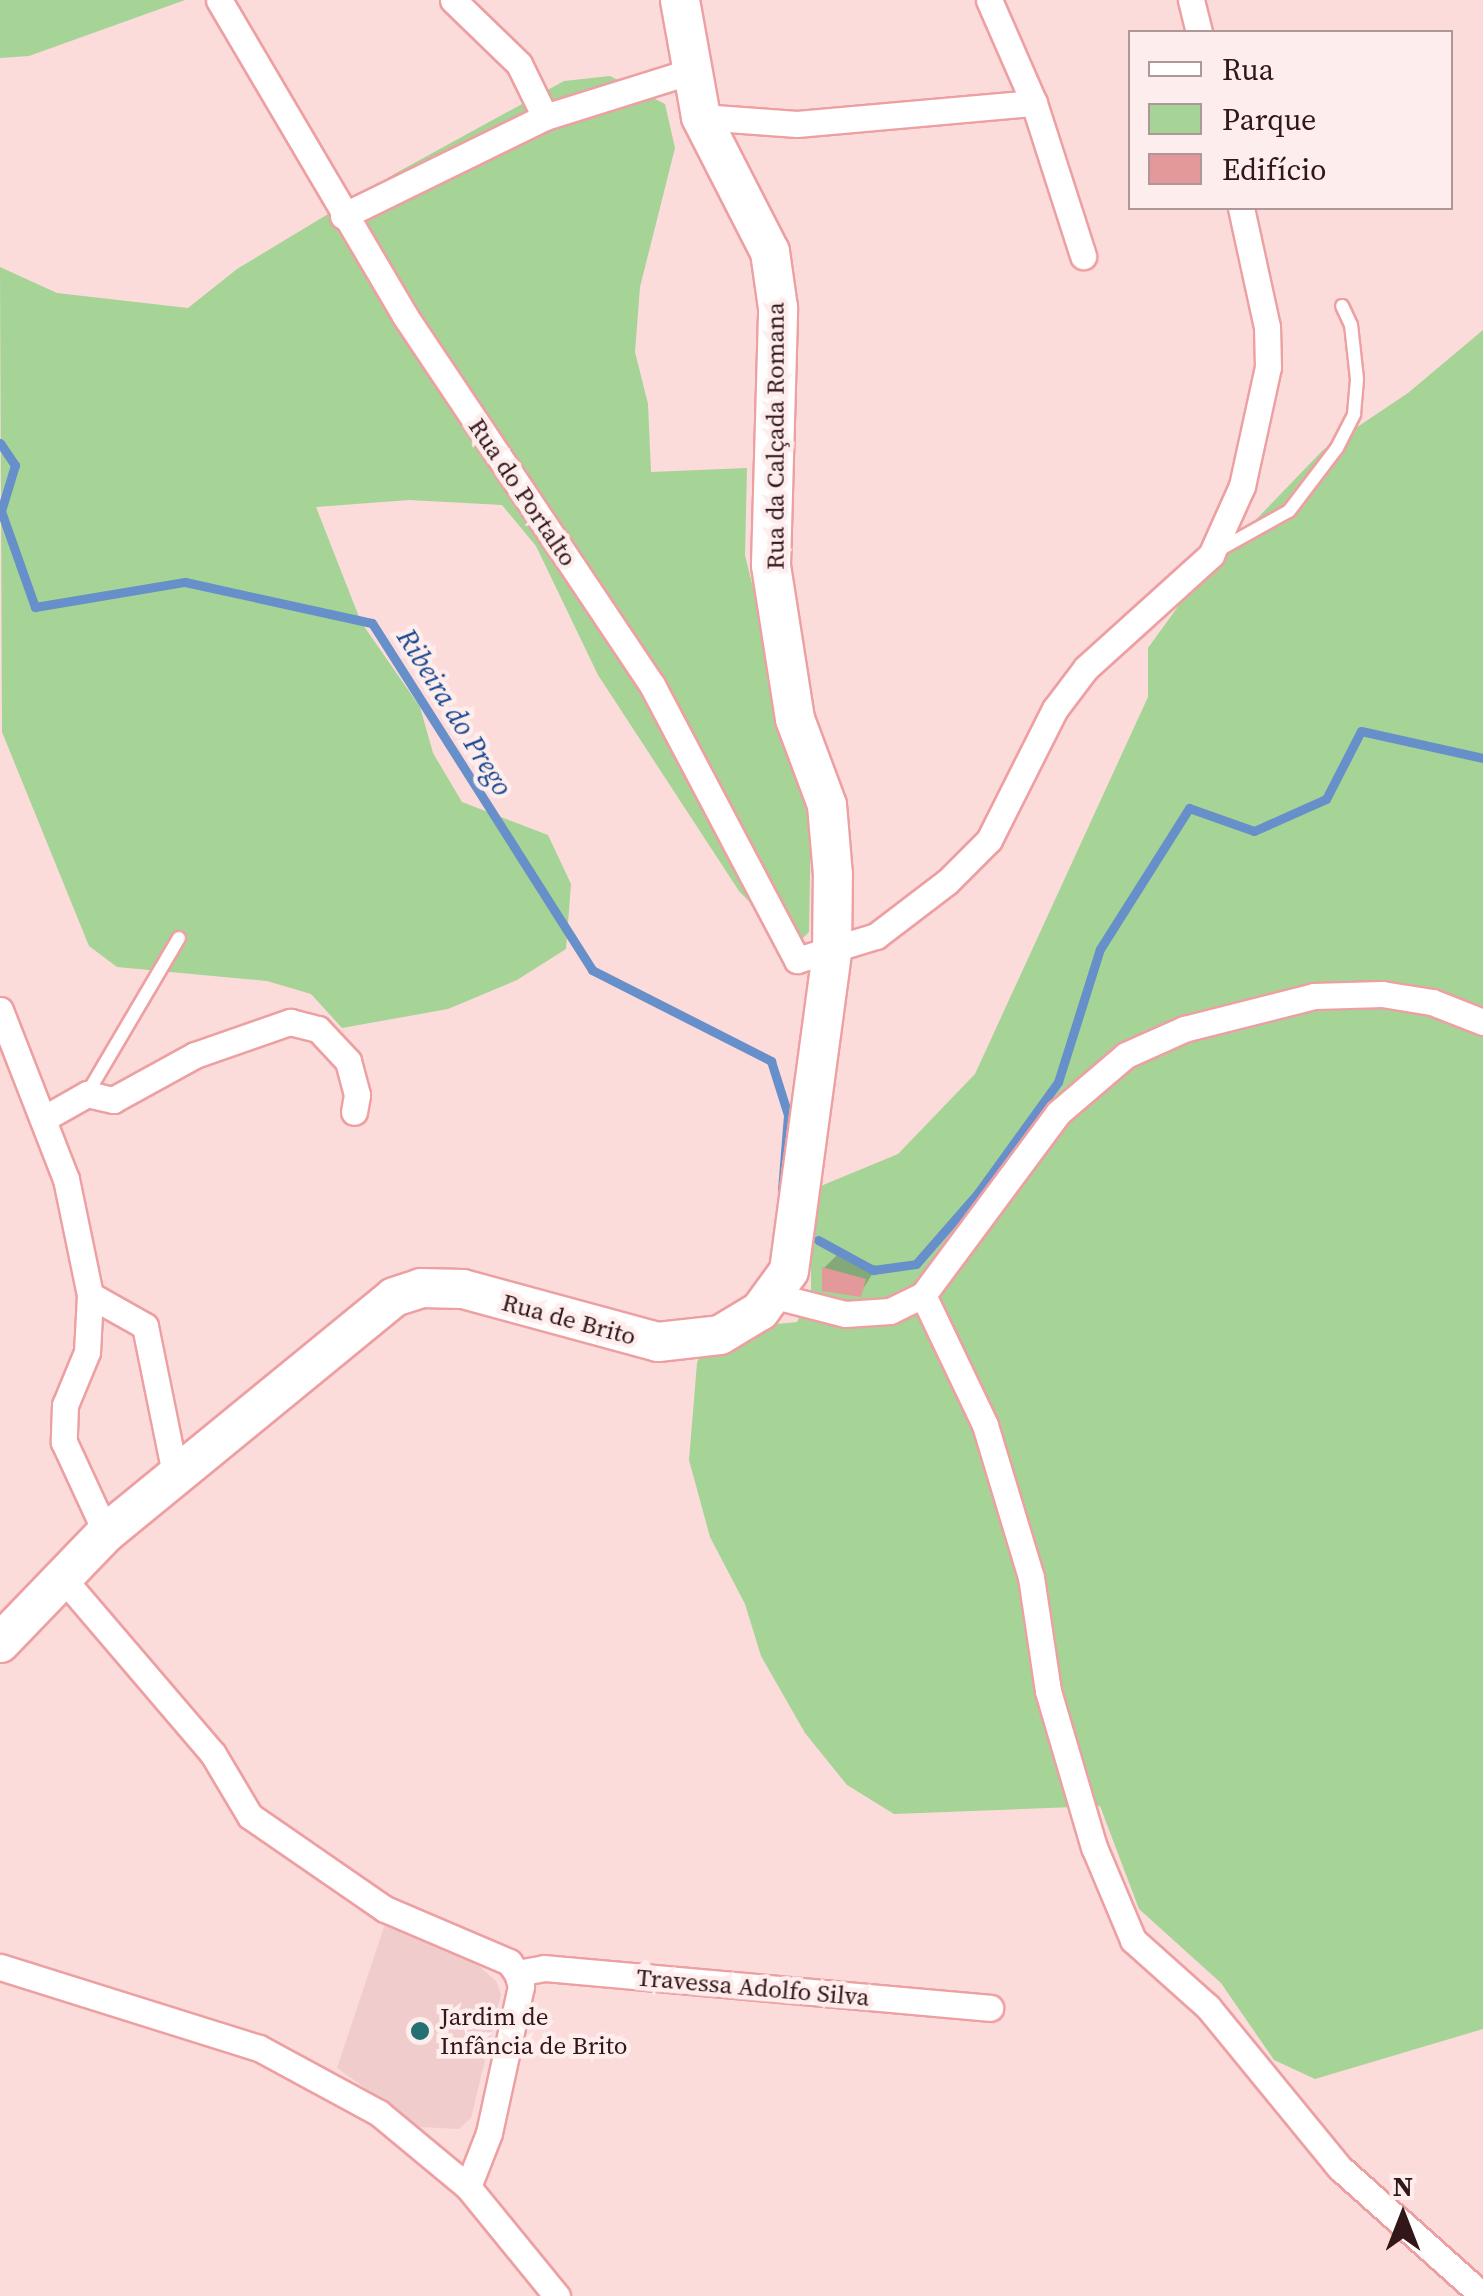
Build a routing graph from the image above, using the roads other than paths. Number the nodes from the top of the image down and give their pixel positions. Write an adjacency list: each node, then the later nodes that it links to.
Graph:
1 (219, 0): 12 (street, Rua do Portalto)
2 (452, 0): 9 (street)
3 (680, 0): 7 (street, Rua da Calçada Romana)
4 (989, 0): 8 (street)
5 (1191, 0): 6 (street)
6 (1198, 30)
7 (689, 72): 9 (street); 10 (street, Rua da Calçada Romana)
8 (1034, 102): 10 (street); 13 (street)
9 (545, 117): 12 (street)
10 (700, 117): 17 (street, Rua da Calçada Romana)
11 (1242, 210): 15 (street)
12 (343, 216): 17 (street, Rua do Portalto)
13 (1084, 256)
14 (1342, 306): 15 (lane)
15 (1211, 555): 17 (street)
16 (179, 938): 20 (lane)
17 (832, 952): 24 (street, Rua da Calçada Romana)
18 (0, 1010): 22 (street)
19 (1483, 1022): 25 (street)
20 (87, 1094): 21 (street); 22 (street)
21 (354, 1112)
22 (43, 1119): 23 (street)
23 (90, 1295): 26 (street); 27 (street)
24 (771, 1295): 25 (street); 26 (street, Rua de Brito)
25 (924, 1295): 35 (street)
26 (176, 1478): 27 (street, Rua de Brito)
27 (106, 1532): 28 (street, Rua de Brito)
28 (61, 1576): 29 (street, Rua de Brito); 31 (street)
29 (0, 1644)
30 (0, 1967): 33 (street)
31 (518, 1973): 32 (street, Travessa Adolfo Silva); 33 (street)
32 (990, 2008)
33 (468, 2187): 34 (street)
34 (557, 2296)
35 (1483, 2296)

